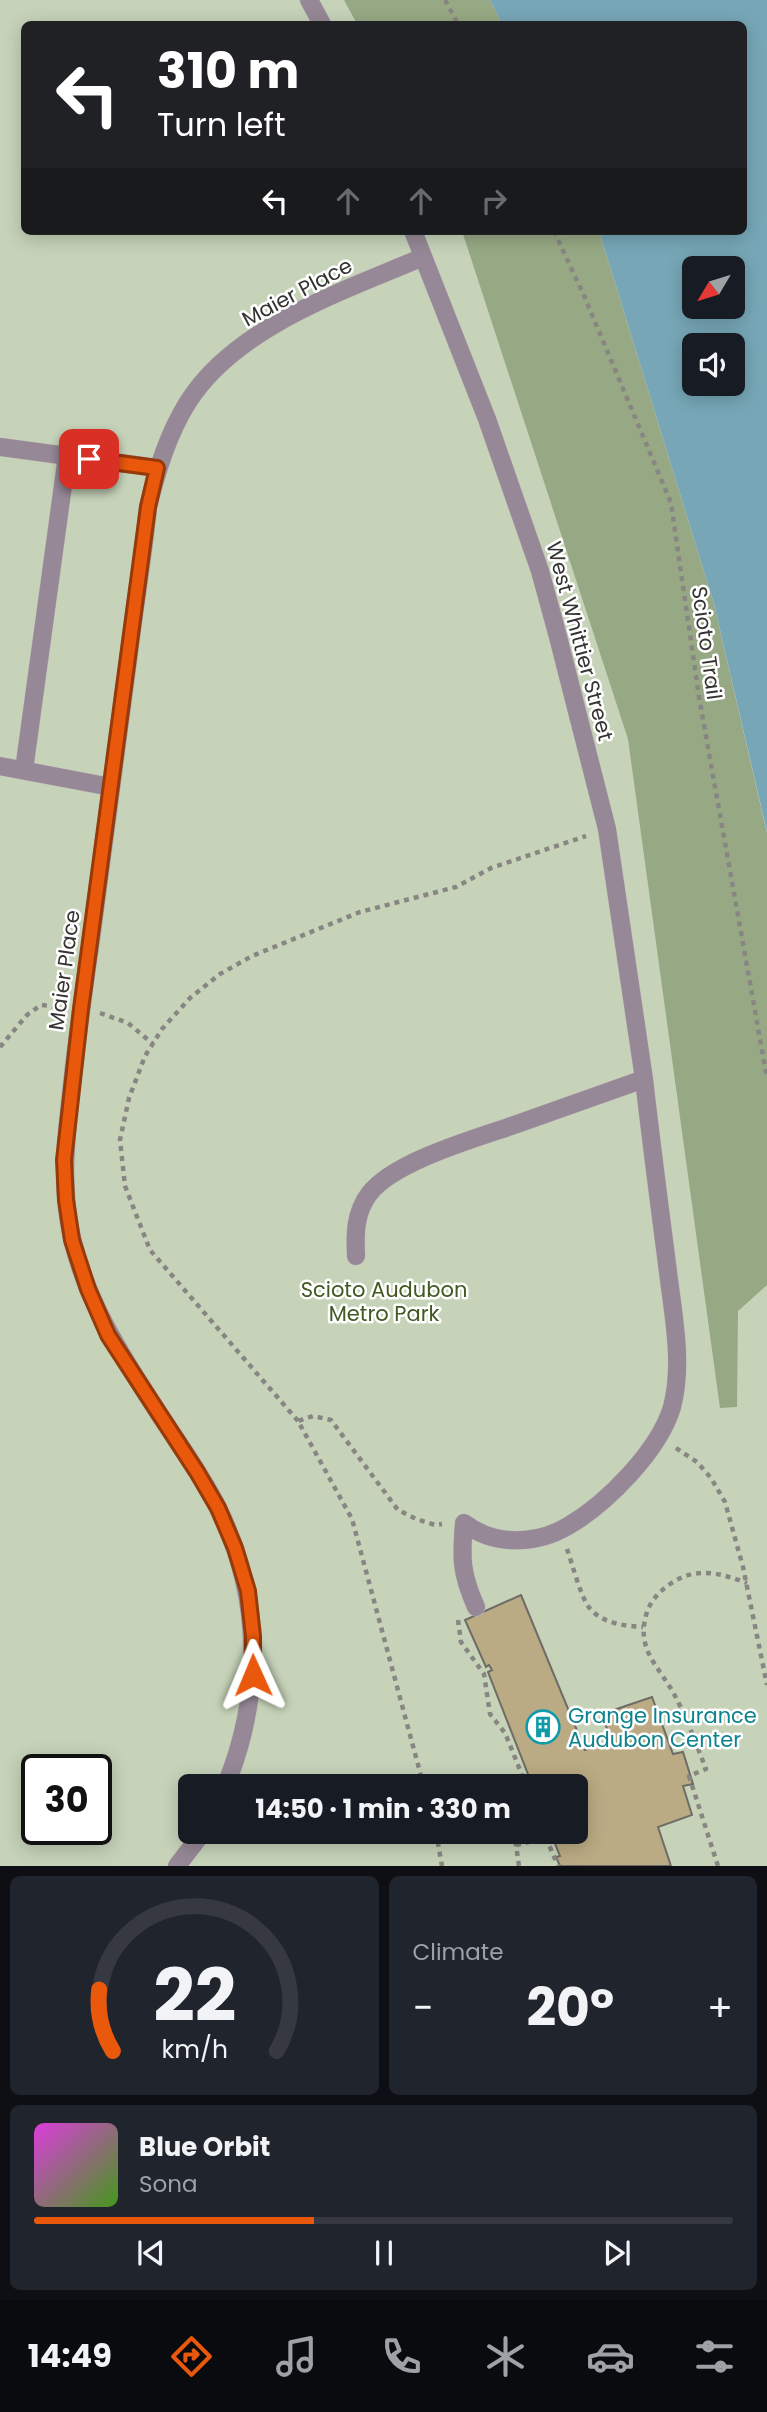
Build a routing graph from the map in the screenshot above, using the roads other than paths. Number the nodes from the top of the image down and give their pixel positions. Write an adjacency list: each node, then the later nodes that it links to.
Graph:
1 (309, 0): 2 (street)
2 (320, 21)
3 (415, 235): 4 (street, West Whittier Street)
4 (423, 257): 7 (street, Maier Place); 11 (street, West Whittier Street)
5 (0, 447): 6 (street)
6 (67, 456): 7 (street); 9 (street)
7 (157, 468): 10 (street, Maier Place)
8 (0, 766): 9 (street)
9 (24, 770): 10 (street)
10 (111, 787): 14 (street, Maier Place)
11 (644, 1079): 12 (street); 13 (street, West Whittier Street)
12 (355, 1256)
13 (476, 1607)
14 (231, 1774)
15 (194, 1844): 16 (street)
16 (177, 1866)

